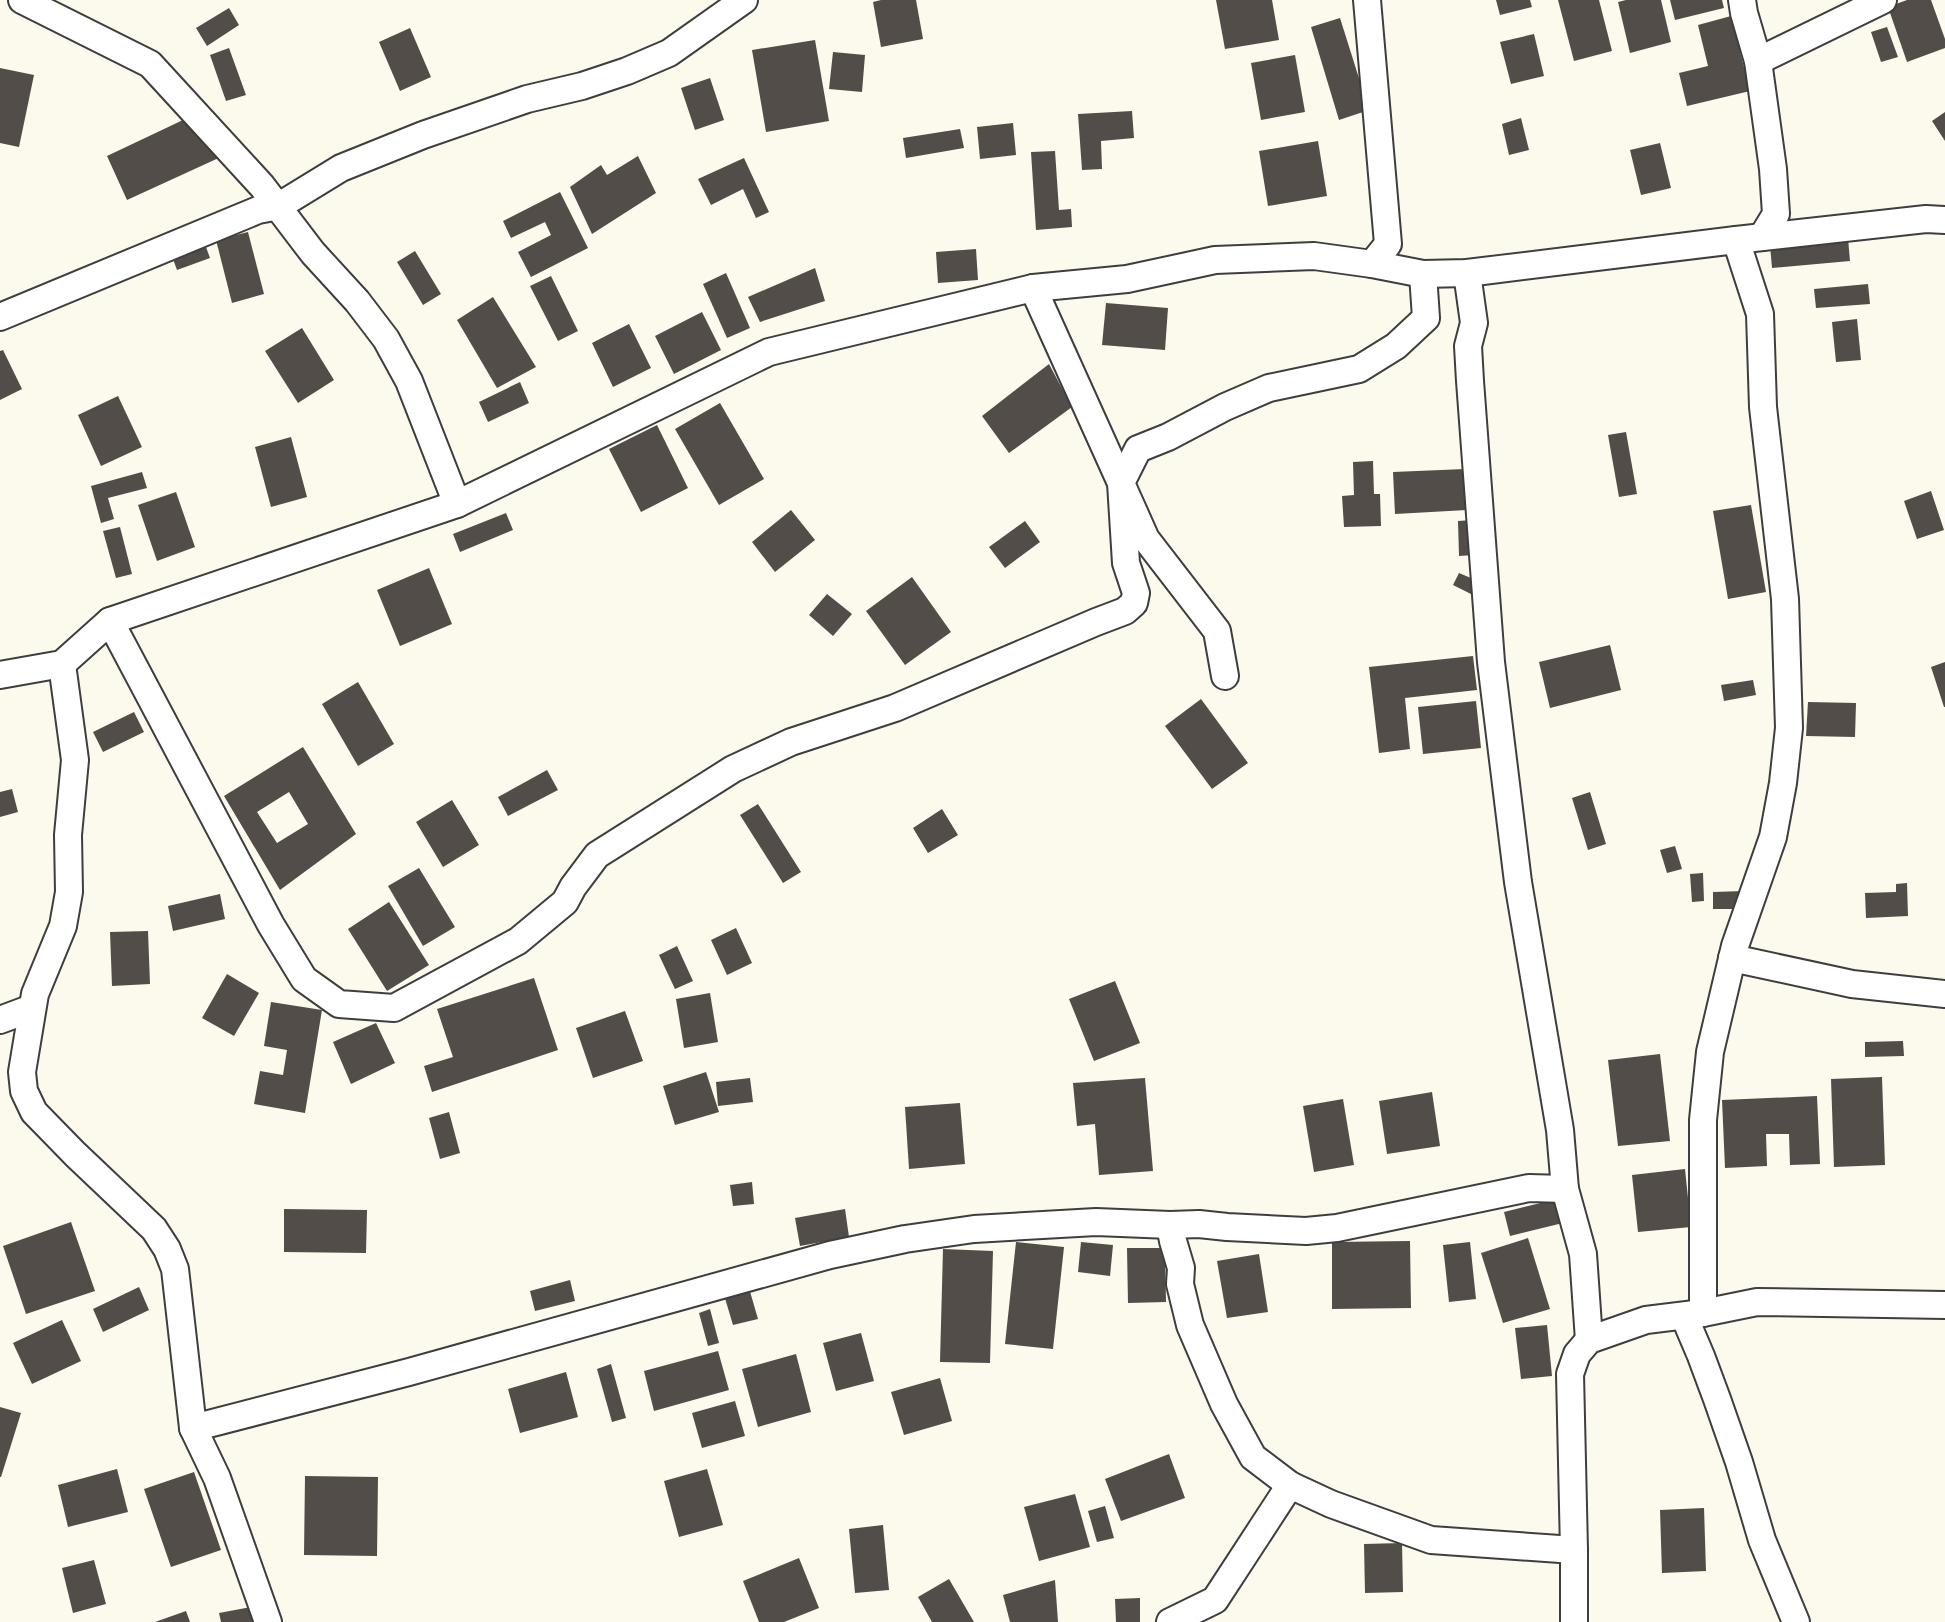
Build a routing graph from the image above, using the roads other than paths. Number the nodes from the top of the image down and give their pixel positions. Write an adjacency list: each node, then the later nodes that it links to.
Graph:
1 (22, 0): 7 (street)
2 (744, 0): 7 (street)
3 (1367, 0): 10 (street)
4 (1742, 0): 6 (street)
5 (1883, 0): 6 (street)
6 (1758, 61): 9 (street)
7 (279, 206): 14 (street); 16 (street)
8 (1945, 220): 9 (street)
9 (1749, 238): 11 (street); 21 (street)
10 (1372, 264): 12 (street); 13 (street)
11 (1467, 273): 12 (street); 25 (street)
12 (1423, 274): 15 (street)
13 (1033, 288): 15 (street); 16 (street)
14 (0, 317)
15 (1121, 483): 17 (street); 20 (street)
16 (457, 504): 17 (street)
17 (110, 621): 18 (street)
18 (62, 664): 19 (street); 23 (street)
19 (0, 675)
20 (1225, 676)
21 (1732, 958): 22 (street); 28 (street)
22 (1945, 994)
23 (32, 1008): 24 (street); 30 (street)
24 (0, 1020)
25 (1565, 1189): 26 (street); 29 (street)
26 (1170, 1225): 30 (street); 31 (street)
27 (1945, 1305): 28 (street)
28 (1693, 1315): 29 (street); 36 (street)
29 (1589, 1340): 32 (street)
30 (193, 1428): 33 (street)
31 (1290, 1485): 32 (street); 34 (street)
32 (1574, 1550): 35 (street)
33 (268, 1622)
34 (1170, 1622)
35 (1574, 1622)
36 (1796, 1622)

